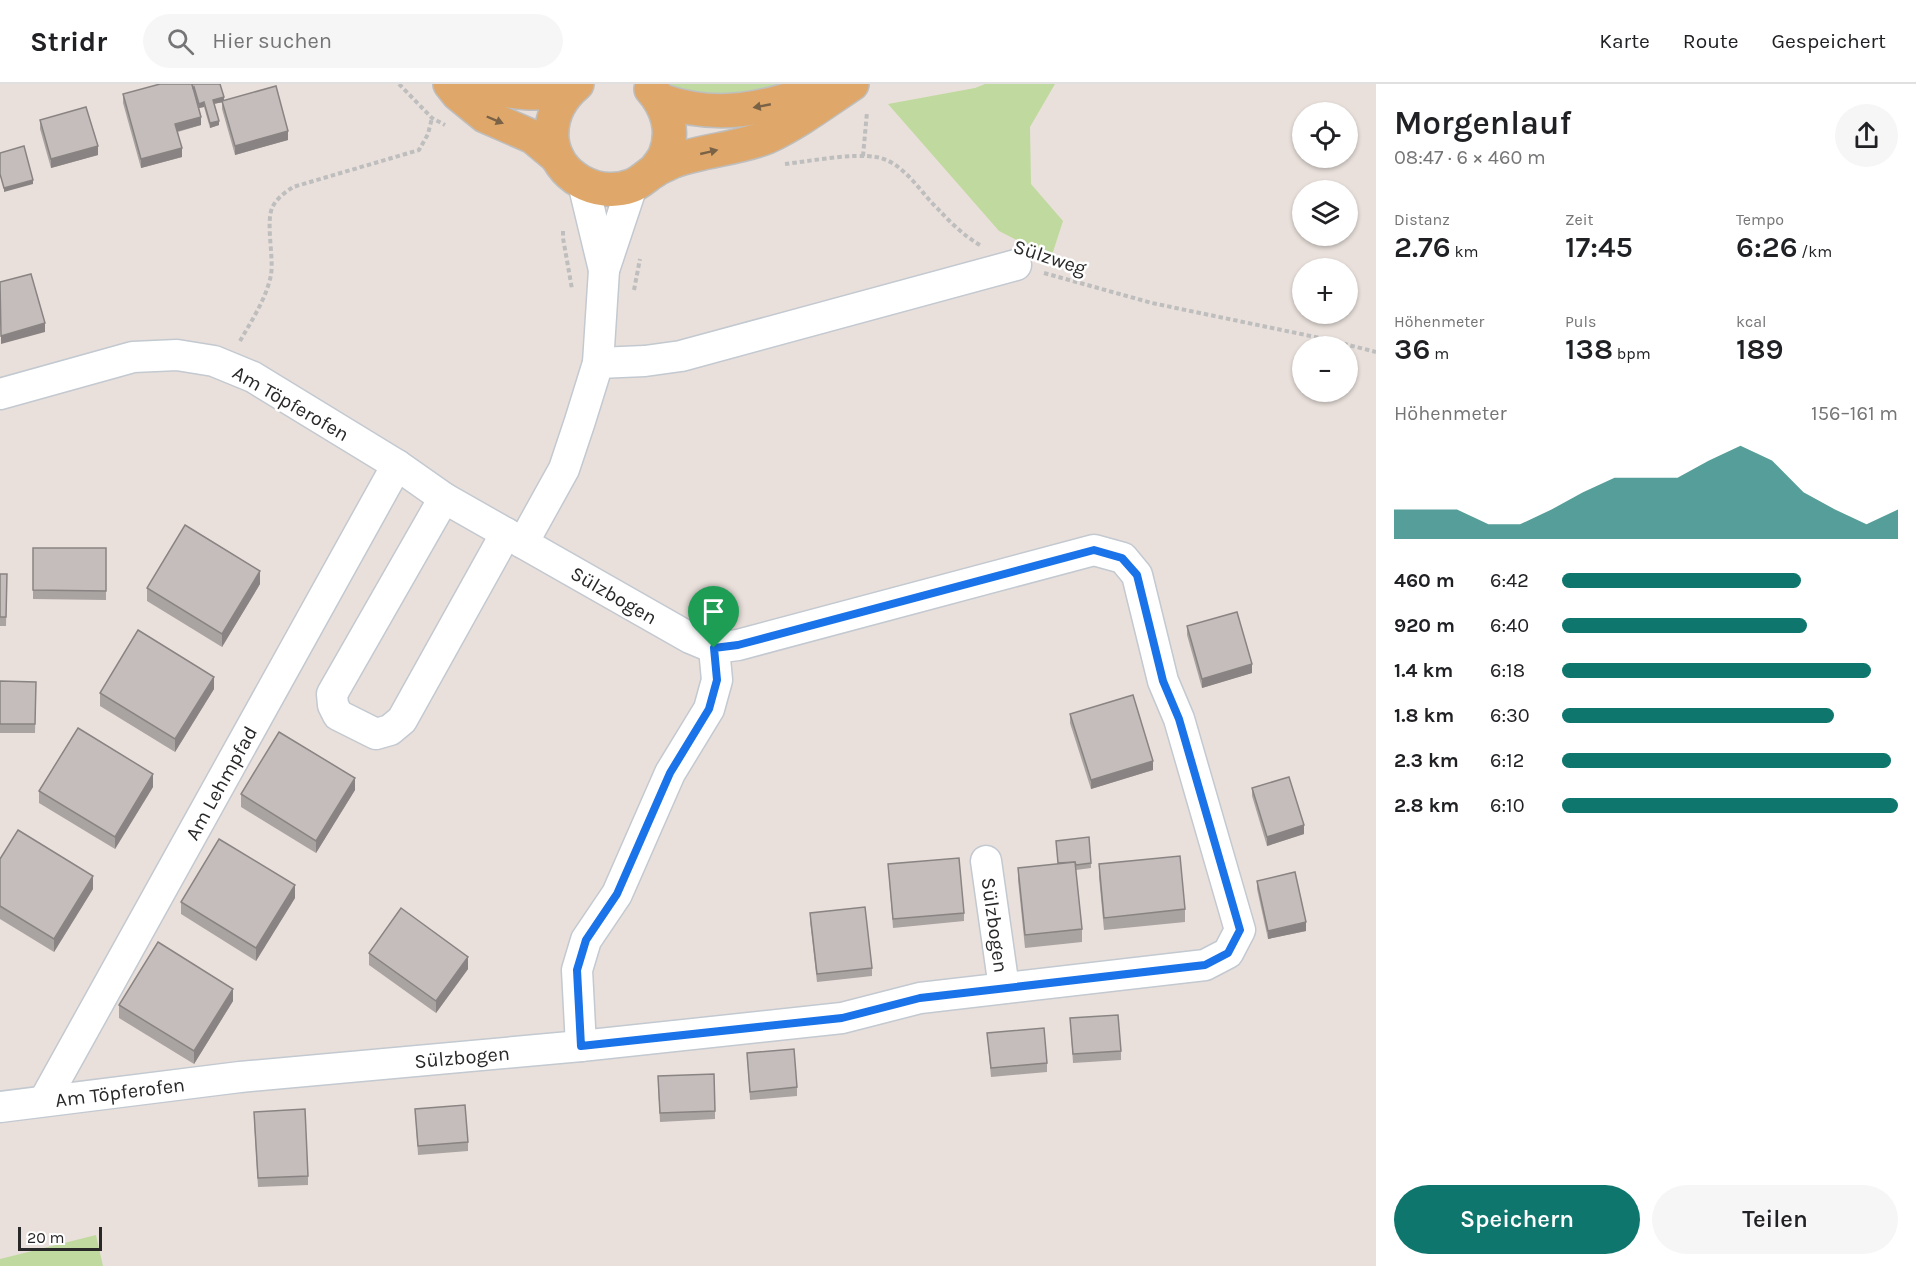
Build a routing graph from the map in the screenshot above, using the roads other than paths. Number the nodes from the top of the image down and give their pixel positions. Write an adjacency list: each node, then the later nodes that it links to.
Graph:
1 (450, 84): 7 (main road, one-way to 7)
2 (483, 84): 4 (main road)
3 (838, 84): 5 (main road, one-way to 5)
4 (572, 87): 7 (main road)
5 (653, 92): 8 (main road)
6 (860, 95): 8 (main road, one-way to 6)
7 (557, 157): 9 (main road)
8 (643, 178): 9 (main road); 11 (street)
9 (583, 183): 11 (street)
10 (1016, 265): 12 (street)
11 (604, 270): 12 (street)
12 (597, 363): 16 (street)
13 (0, 394): 14 (street, Am Töpferofen)
14 (397, 465): 15 (street, Am Töpferofen); 23 (street, Am Lehmpfad)
15 (444, 498): 16 (street, Am Töpferofen); 16 (street)
16 (515, 538): 17 (street, Am Töpferofen)
17 (556, 562): 18 (street, Sülzbogen)
18 (714, 648): 20 (street, Sülzbogen); 21 (street)
19 (986, 861): 20 (street, Sülzbogen)
20 (1004, 988): 21 (street, Sülzbogen)
21 (581, 1046): 22 (street, Sülzbogen)
22 (240, 1077): 23 (street, Am Töpferofen)
23 (44, 1101): 24 (street, Am Töpferofen)
24 (0, 1107)

